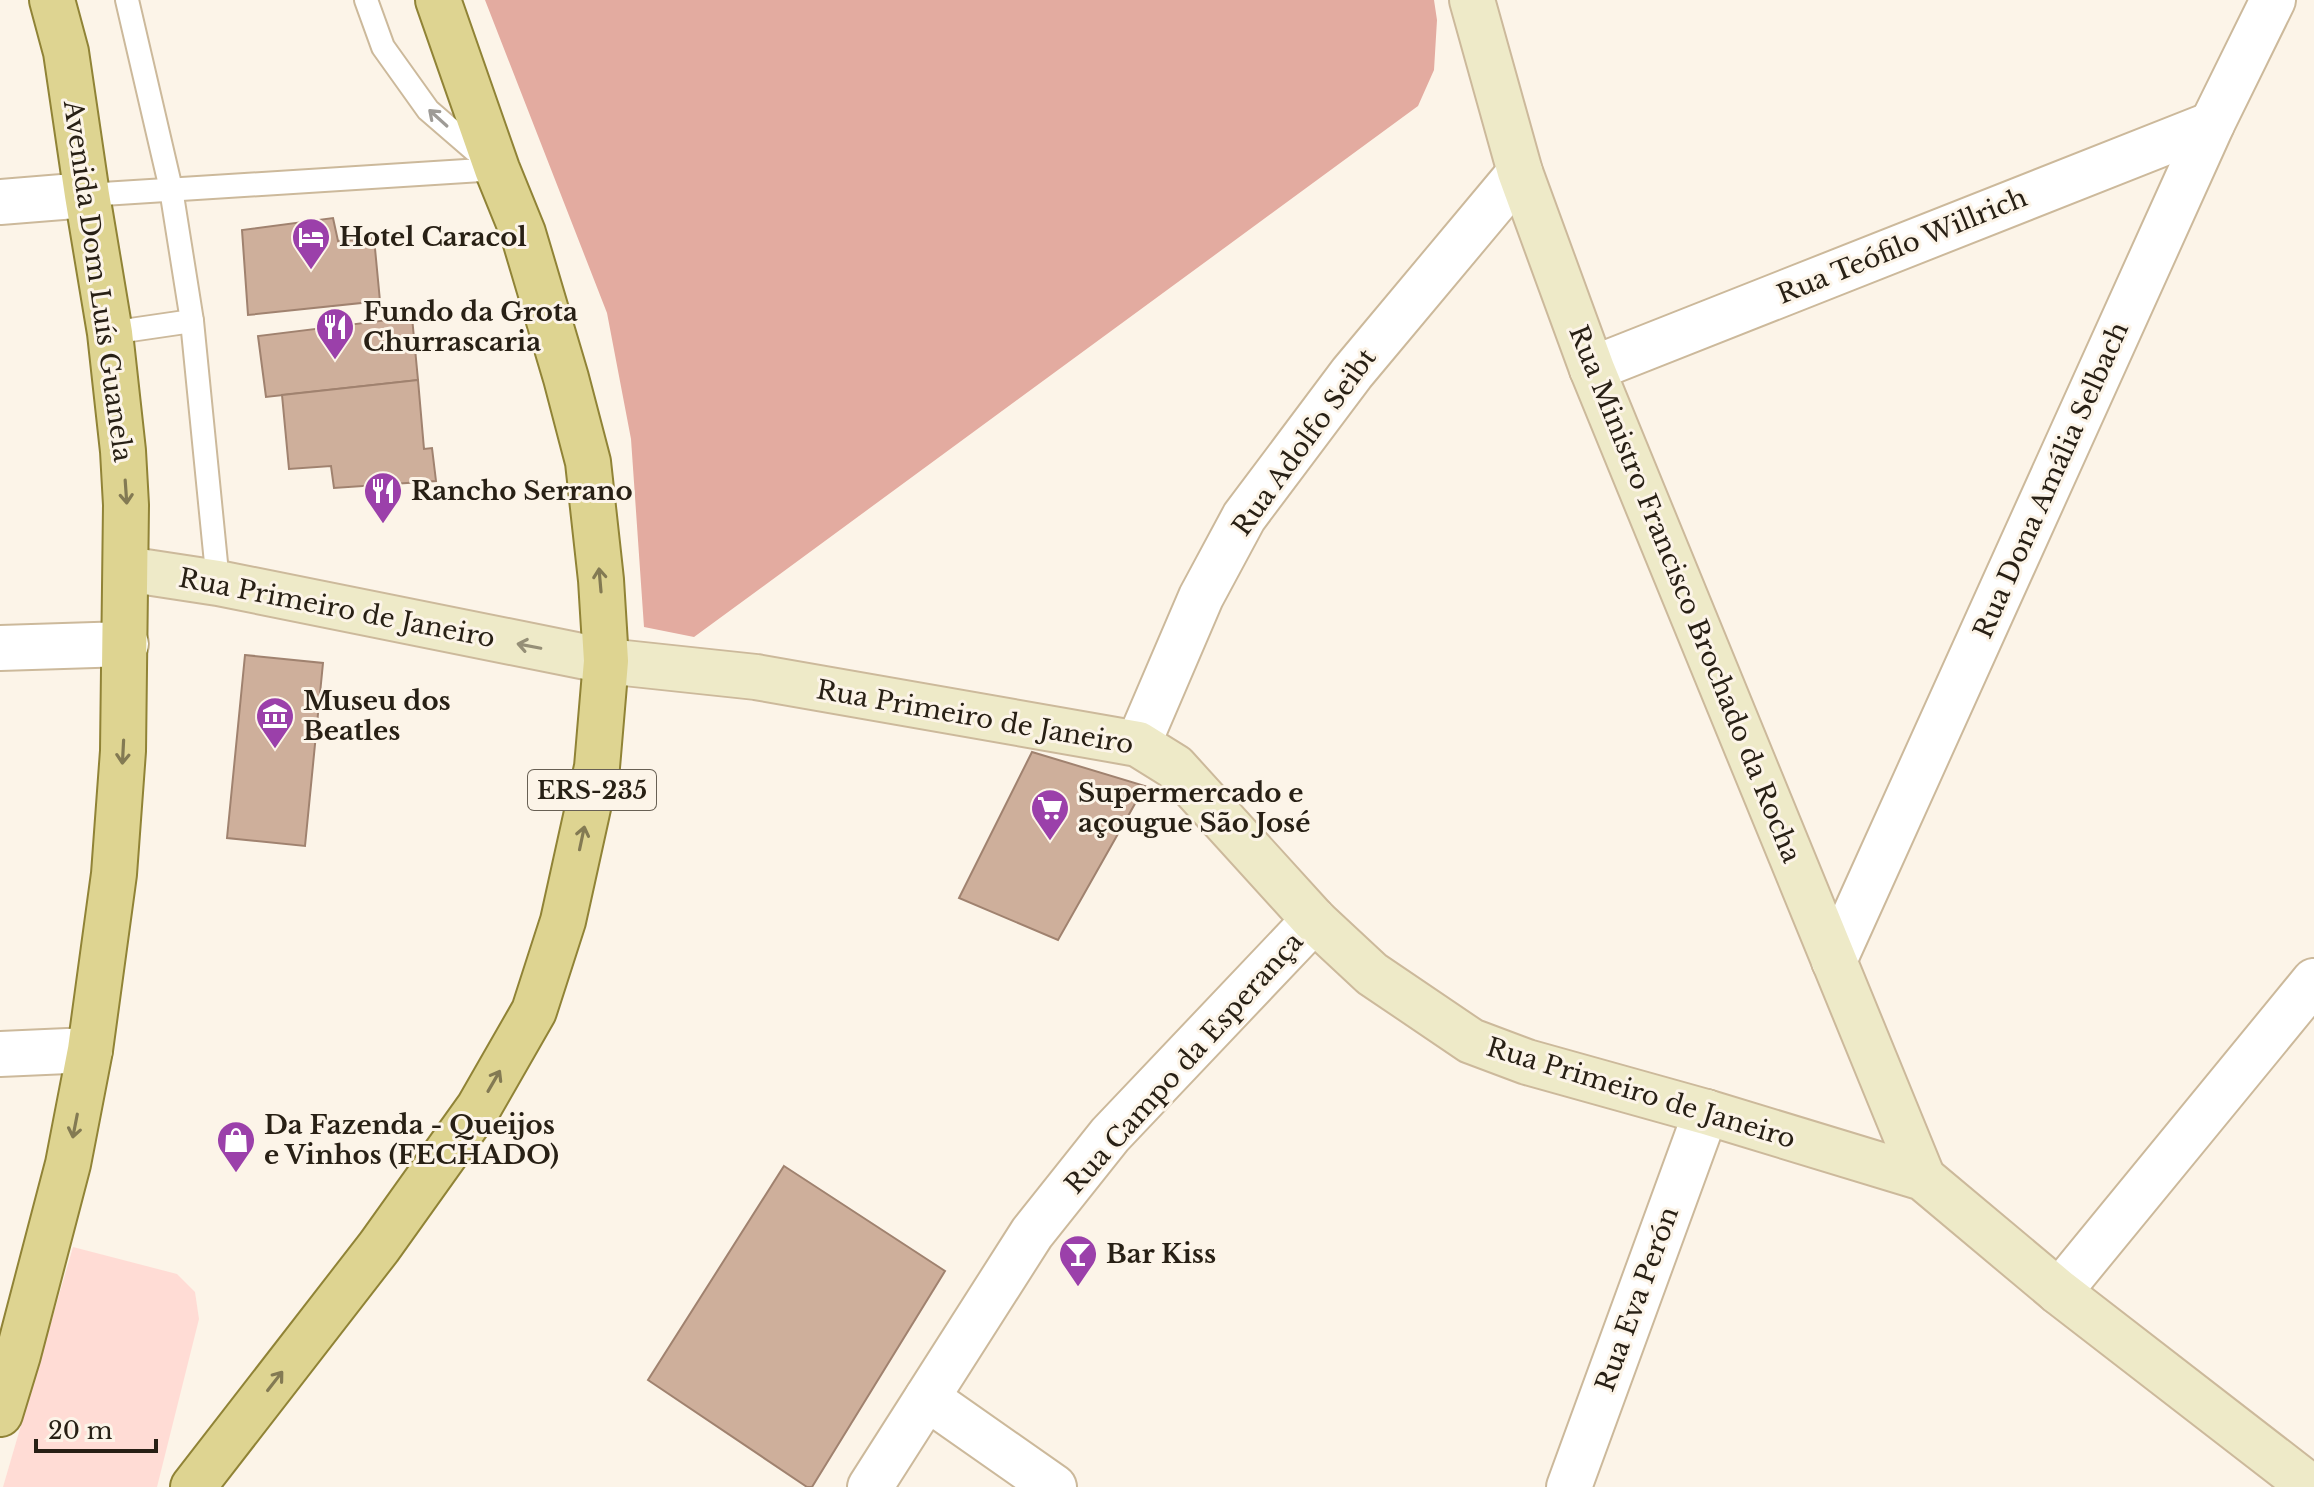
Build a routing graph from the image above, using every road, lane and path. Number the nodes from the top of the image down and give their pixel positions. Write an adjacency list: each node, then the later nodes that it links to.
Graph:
1 (52, 0): 11 (main road, Avenida Dom Luís Guanela)
2 (127, 0): 10 (lane)
3 (366, 0): 8 (lane, one-way to 3)
4 (438, 0): 8 (main road, ERS-235)
5 (1472, 0): 9 (street, Rua Ministro Francisco Brochado da Rocha)
6 (2273, 0): 7 (street, Rua Dona Amália Selbach)
7 (2212, 124): 15 (street, Rua Teófilo Willrich); 23 (street, Rua Dona Amália Selbach)
8 (497, 169): 10 (lane); 20 (main road, ERS-235, one-way to 8)
9 (1520, 172): 15 (street, Rua Ministro Francisco Brochado da Rocha); 21 (street, Rua Adolfo Seibt)
10 (171, 189): 11 (lane); 13 (lane)
11 (87, 195): 12 (street); 14 (main road, Avenida Dom Luís Guanela)
12 (0, 202)
13 (192, 321): 14 (lane); 17 (lane)
14 (110, 333): 16 (main road, Avenida Dom Luís Guanela, one-way to 16)
15 (1592, 369): 23 (street, Rua Ministro Francisco Brochado da Rocha)
16 (126, 569): 17 (street, Rua Primeiro de Janeiro); 18 (main road, Avenida Dom Luís Guanela)
17 (218, 583): 20 (street, Rua Primeiro de Janeiro, one-way to 17)
18 (126, 644): 19 (street); 25 (main road, Avenida Dom Luís Guanela, one-way to 25)
19 (0, 648)
20 (606, 661): 21 (street, Rua Primeiro de Janeiro); 32 (main road, ERS-235, one-way to 20)
21 (1138, 744): 22 (street, Rua Primeiro de Janeiro)
22 (1314, 920): 27 (street, Rua Primeiro de Janeiro); 30 (street, Rua Campo da Esperança)
23 (1834, 961): 28 (street, Rua Ministro Francisco Brochado da Rocha)
24 (2314, 981): 29 (street)
25 (90, 1050): 26 (street); 31 (main road, Avenida Dom Luís Guanela, one-way to 31)
26 (0, 1054)
27 (1706, 1112): 28 (street, Rua Primeiro de Janeiro); 35 (street, Rua Eva Perón)
28 (1923, 1178): 29 (street, Rua Primeiro de Janeiro)
29 (2059, 1292): 36 (street, Rua Primeiro de Janeiro)
30 (927, 1398): 33 (street, Rua Campo da Esperança); 34 (street)
31 (0, 1414)
32 (193, 1487)
33 (870, 1487)
34 (1054, 1487)
35 (1569, 1487)
36 (2311, 1487)

